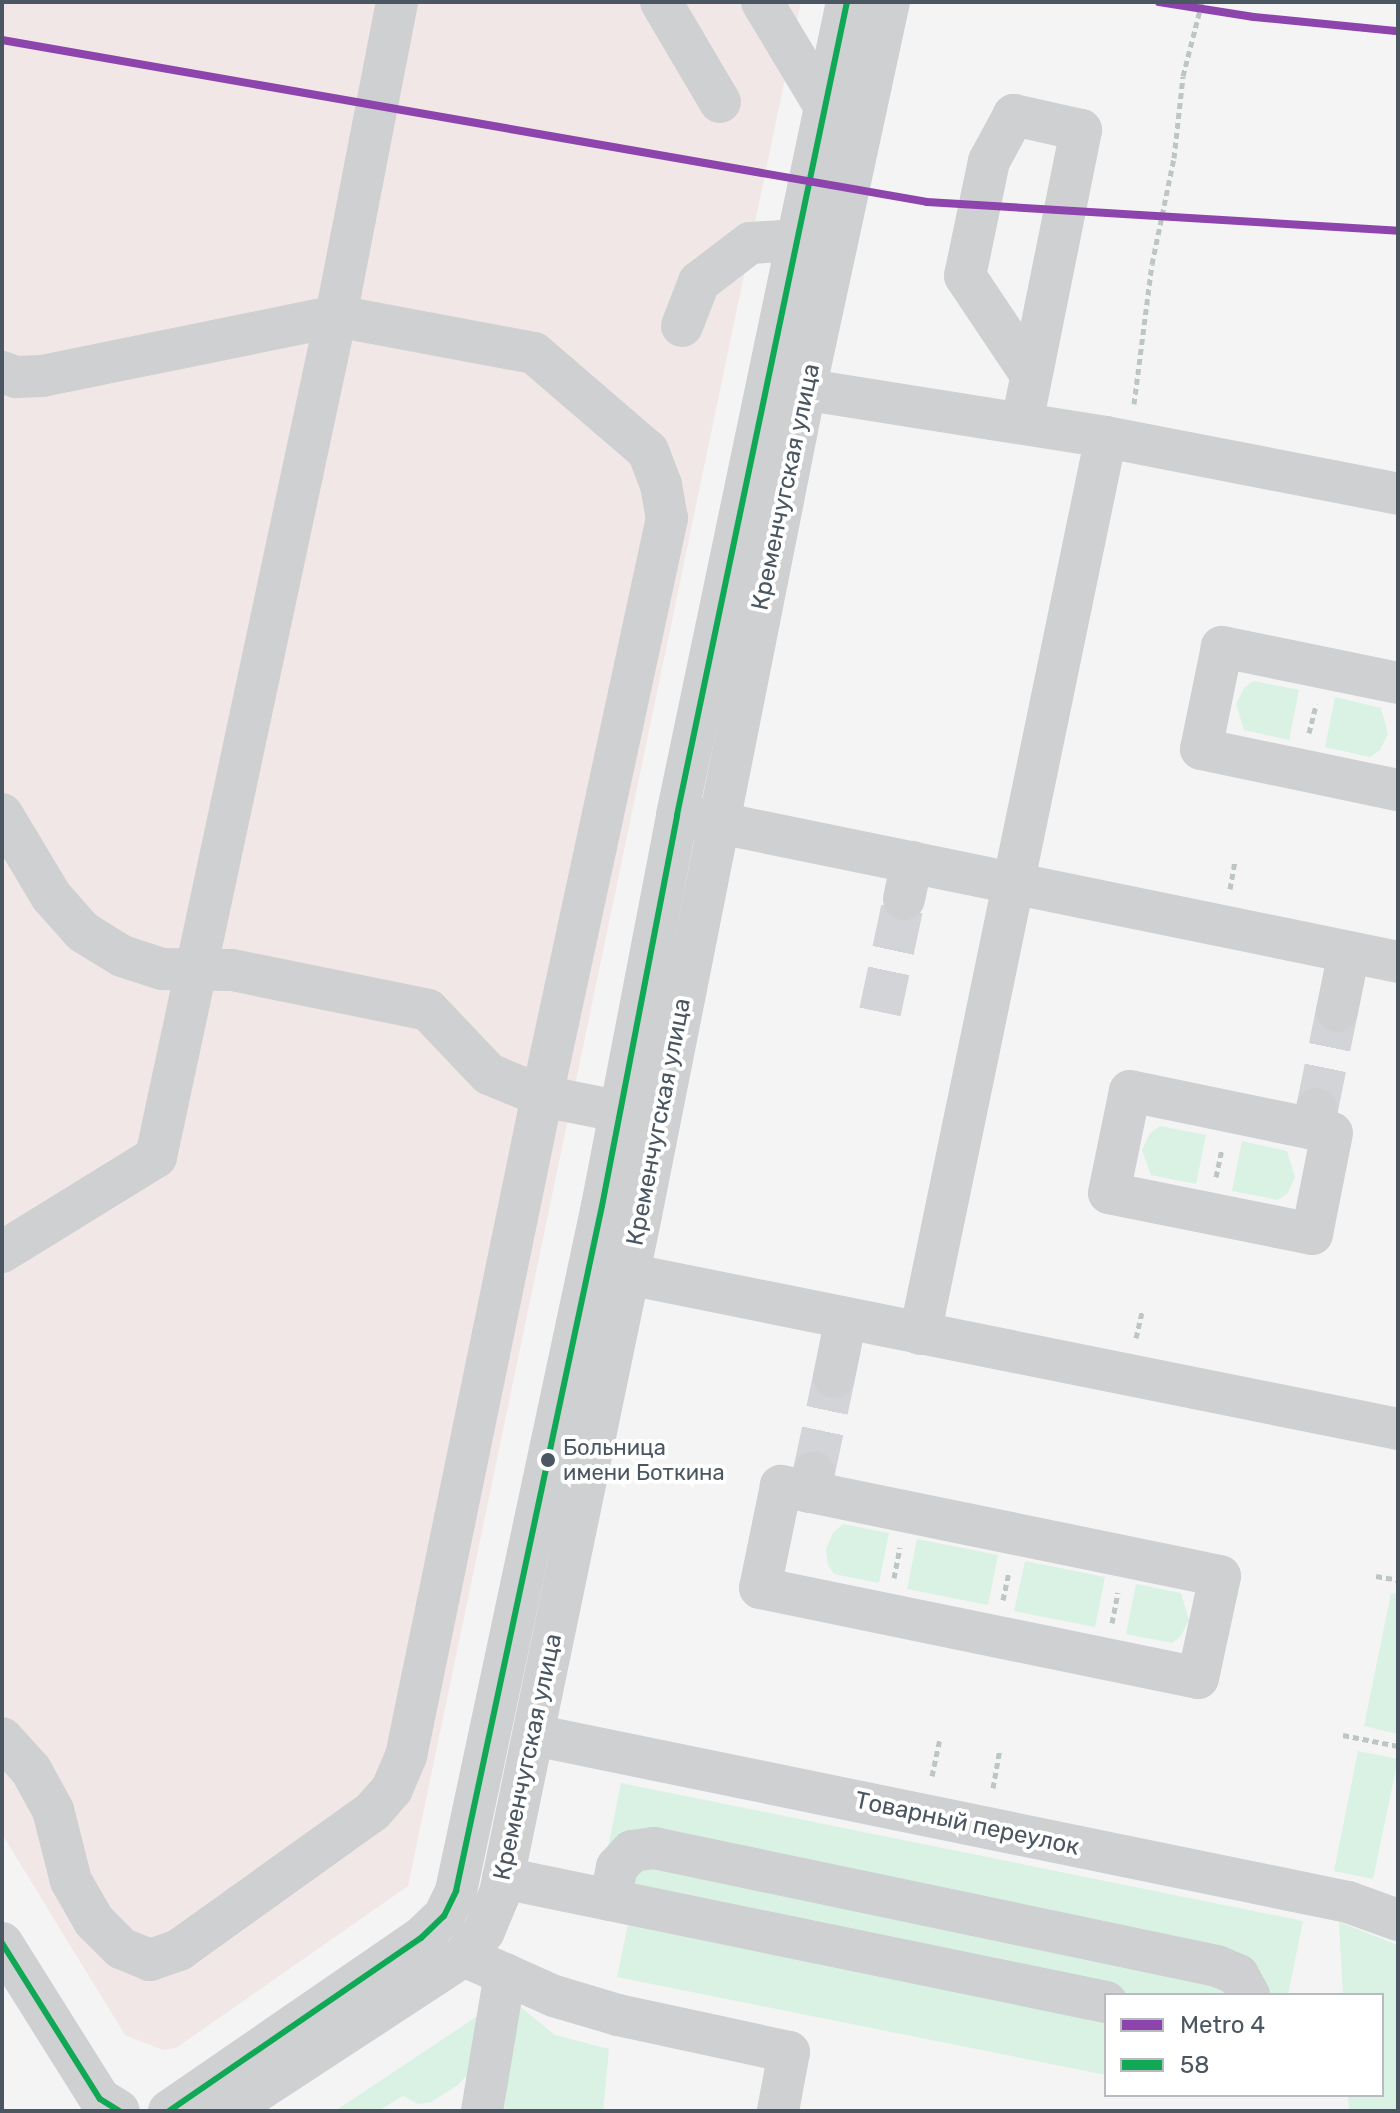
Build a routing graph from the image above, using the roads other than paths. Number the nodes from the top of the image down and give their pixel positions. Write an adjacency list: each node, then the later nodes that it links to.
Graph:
1 (397, 2): 9 (street)
2 (661, 2): 6 (street)
3 (762, 2): 7 (street)
4 (847, 2): 7 (street, Кременчугская улица)
5 (889, 2): 13 (street, Кременчугская улица)
6 (720, 102)
7 (825, 107): 8 (street, Кременчугская улица)
8 (797, 240): 10 (street); 13 (street, Кременчугская улица)
9 (336, 316): 11 (street); 25 (street); 27 (street)
10 (682, 326)
11 (2, 372)
12 (1030, 373): 12 (street); 14 (street)
13 (786, 386): 14 (street); 20 (street, Кременчугская улица); 21 (street, Кременчугская улица)
14 (1022, 423): 15 (street)
15 (1118, 439): 16 (street); 22 (street)
16 (1398, 494)
17 (1398, 683): 18 (street)
18 (1398, 790)
19 (2, 814): 25 (street)
20 (677, 815): 21 (street); 28 (street, Кременчугская улица)
21 (718, 822): 22 (street); 28 (street, Кременчугская улица)
22 (1014, 883): 23 (street); 33 (street)
23 (1349, 952): 24 (street); 26 (street)
24 (1398, 962)
25 (199, 969): 27 (street); 30 (street)
26 (1337, 1011)
27 (542, 1096): 28 (street); 38 (street)
28 (640, 1116): 31 (street, Кременчугская улица)
29 (1208, 1213): 29 (street)
30 (2, 1252)
31 (609, 1271): 32 (street); 37 (street, Кременчугская улица); 48 (street, Кременчугская улица)
32 (846, 1318): 33 (street); 34 (street)
33 (920, 1334): 35 (street)
34 (834, 1377)
35 (1398, 1429)
36 (996, 1636): 36 (street)
37 (534, 1735): 39 (street, Кременчугская улица); 41 (street, Товарный переулок)
38 (2, 1738)
39 (503, 1878): 40 (street); 43 (street, Кременчугская улица)
40 (610, 1900): 45 (street); 46 (street)
41 (1398, 1920)
42 (5, 1956): 47 (street)
43 (464, 1956): 44 (street); 49 (street, Кременчугская улица)
44 (505, 1974): 50 (street); 51 (street)
45 (1248, 1993)
46 (1104, 2002)
47 (106, 2107)
48 (169, 2111)
49 (227, 2111)
50 (482, 2111)
51 (778, 2111)

